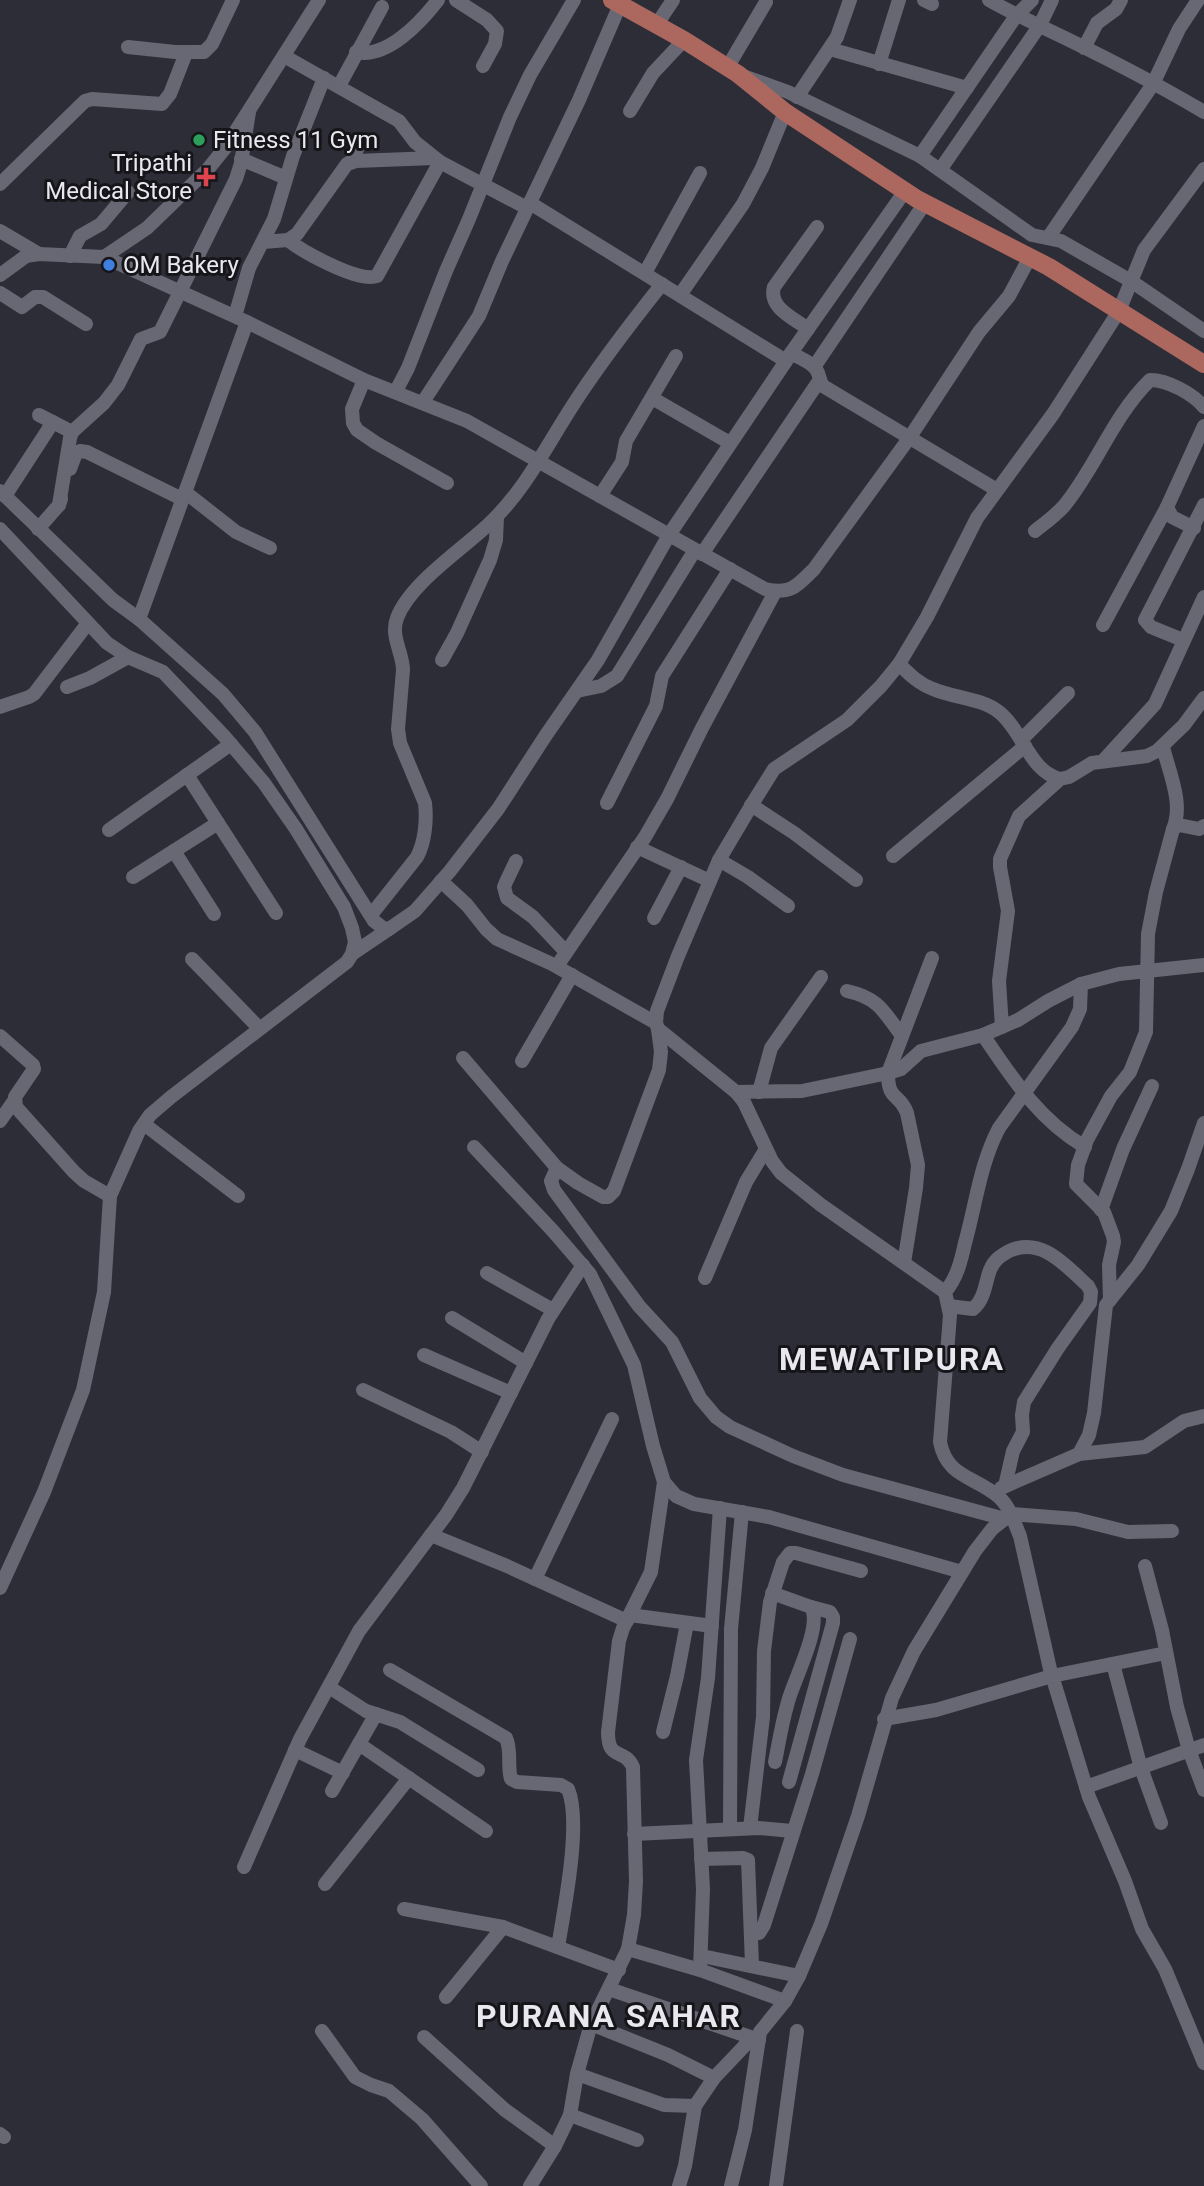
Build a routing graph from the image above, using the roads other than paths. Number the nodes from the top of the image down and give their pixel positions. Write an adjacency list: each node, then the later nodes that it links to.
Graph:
1 (233, 0): 25 (street)
2 (319, 0): 26 (street)
3 (438, 0): 24 (street)
4 (456, 0): 28 (street)
5 (574, 0): 49 (street)
6 (673, 0): 18 (street)
7 (850, 0): 23 (street)
8 (899, 0): 27 (street)
9 (989, 0): 17 (street)
10 (1032, 0): 17 (street)
11 (1052, 0): 19 (street)
12 (1121, 0): 22 (street)
13 (1198, 0): 31 (street)
14 (618, 1): 18 (main road); 53 (street)
15 (766, 2): 29 (street)
16 (382, 7): 24 (street)
17 (1016, 16): 19 (street); 33 (street)
18 (657, 24): 20 (main road)
19 (1040, 26): 22 (street); 45 (street)
20 (684, 40): 29 (main road); 36 (street)
21 (128, 47): 25 (street)
22 (1084, 48): 31 (street)
23 (830, 49): 27 (street); 34 (street)
24 (356, 52): 32 (street)
25 (186, 53): 48 (street)
26 (284, 55): 30 (street); 35 (street)
27 (879, 64): 33 (street)
28 (483, 66)
29 (732, 71): 34 (street); 37 (main road)
30 (324, 78): 32 (street); 47 (street)
31 (1153, 84): 38 (street); 56 (street)
32 (339, 86): 42 (street)
33 (967, 88): 40 (street)
34 (797, 97): 40 (street)
35 (248, 111): 41 (street); 61 (street)
36 (630, 111)
37 (785, 112): 50 (main road); 69 (street)
38 (1204, 112)
39 (359, 145): 43 (street)
40 (920, 156): 45 (street)
41 (241, 159): 47 (street); 67 (street)
42 (437, 160): 43 (street); 49 (street); 57 (street)
43 (352, 162): 57 (street)
44 (1204, 169): 65 (street)
45 (940, 170): 56 (street)
46 (700, 173): 63 (street)
47 (286, 178): 58 (street)
48 (0, 184)
49 (482, 186): 53 (street); 81 (street)
50 (905, 191): 52 (main road); 73 (street)
51 (128, 192): 60 (street)
52 (925, 203): 62 (main road); 78 (street)
53 (528, 206): 63 (street); 83 (street)
54 (817, 227): 73 (street)
55 (0, 231): 59 (street)
56 (1048, 237): 65 (street)
57 (288, 240): 58 (street)
58 (262, 242): 71 (street)
59 (39, 254): 60 (street); 64 (street)
60 (70, 256): 61 (street)
61 (104, 257): 67 (street)
62 (1030, 257): 70 (main road); 89 (street)
63 (645, 273): 66 (street)
64 (0, 275)
65 (1131, 281): 70 (street); 74 (street)
66 (662, 284): 69 (street); 91 (street)
67 (182, 292): 71 (street); 88 (street)
68 (0, 293): 72 (street)
69 (680, 295): 76 (street)
70 (1119, 311): 77 (main road); 93 (street)
71 (241, 319): 79 (street); 95 (street)
72 (86, 324)
73 (808, 328): 76 (street)
74 (1204, 331)
75 (676, 356): 82 (street)
76 (788, 357): 78 (street); 90 (street)
77 (1204, 364)
78 (814, 367): 80 (street)
79 (364, 380): 81 (street); 92 (street)
80 (819, 381): 89 (street); 107 (street)
81 (396, 391): 83 (street)
82 (652, 398): 90 (street); 96 (street)
83 (423, 402): 91 (street)
84 (1204, 407): 104 (street)
85 (39, 415): 86 (street)
86 (53, 422): 88 (street); 94 (street)
87 (1204, 426): 99 (street)
88 (72, 432): 97 (street)
89 (910, 437): 93 (street); 109 (street)
90 (730, 443): 105 (street)
91 (539, 462): 96 (street); 100 (street)
92 (447, 483)
93 (997, 490): 117 (street)
94 (2, 493): 103 (street)
95 (184, 495): 97 (street); 106 (street); 111 (street)
96 (600, 496): 105 (street)
97 (59, 505): 103 (street)
98 (1204, 505): 101 (street)
99 (1167, 507): 101 (street); 113 (street)
100 (497, 517): 116 (street); 148 (street)
101 (1194, 528): 114 (street)
102 (0, 529): 112 (street)
103 (38, 529): 111 (street)
104 (1035, 531)
105 (669, 535): 107 (street); 119 (street)
106 (270, 548)
107 (699, 552): 108 (street); 119 (street)
108 (730, 569): 109 (street); 129 (street)
109 (775, 592): 135 (street)
110 (1204, 597): 114 (street)
111 (139, 619): 148 (street)
112 (88, 623): 115 (street); 122 (street)
113 (1103, 625)
114 (1183, 640): 126 (street)
115 (128, 657): 118 (street); 124 (street)
116 (442, 660)
117 (898, 664): 123 (street); 130 (street)
118 (67, 687)
119 (577, 691): 143 (street)
120 (1068, 693): 123 (street)
121 (1204, 698): 125 (street)
122 (0, 707)
123 (1023, 743): 128 (street); 137 (street)
124 (231, 744): 127 (street); 152 (street)
125 (1163, 747): 126 (street); 133 (street)
126 (1103, 761): 128 (street)
127 (187, 775): 131 (street); 134 (street)
128 (1060, 779): 163 (street)
129 (607, 803)
130 (751, 805): 138 (street); 142 (street)
131 (218, 822): 136 (street); 146 (street)
132 (1204, 826): 133 (street)
133 (1172, 829): 157 (street)
134 (109, 830)
135 (637, 847): 140 (street); 151 (street)
136 (174, 851): 141 (street); 147 (street)
137 (893, 856)
138 (719, 860): 144 (street); 145 (street)
139 (516, 861): 151 (street)
140 (681, 867): 144 (street); 149 (street)
141 (133, 877)
142 (856, 880)
143 (441, 881): 150 (street); 156 (street)
144 (710, 881): 162 (street)
145 (788, 906)
146 (276, 912)
147 (214, 914)
148 (371, 915): 150 (street)
149 (654, 918)
150 (389, 929): 152 (street)
151 (566, 952): 156 (street)
152 (352, 954): 164 (street)
153 (192, 958): 164 (street)
154 (932, 958): 167 (street)
155 (1204, 965): 157 (street)
156 (557, 966): 158 (street)
157 (1147, 972): 160 (street); 179 (street)
158 (572, 975): 162 (street); 169 (street)
159 (821, 977): 173 (street)
160 (1081, 984): 163 (street); 174 (street)
161 (848, 991): 167 (street)
162 (657, 1026): 172 (street); 181 (street)
163 (1002, 1027): 165 (street)
164 (259, 1028): 177 (street)
165 (983, 1035): 170 (street); 174 (street)
166 (0, 1036): 175 (street)
167 (902, 1036): 170 (street)
168 (463, 1058): 181 (street)
169 (522, 1061)
170 (888, 1073): 173 (street); 185 (street)
171 (1152, 1086): 184 (street)
172 (736, 1092): 173 (street); 180 (street)
173 (759, 1092)
174 (1023, 1094): 179 (street); 189 (street)
175 (5, 1111): 182 (street)
176 (1204, 1123): 190 (street)
177 (144, 1124): 182 (street); 183 (street)
178 (474, 1147): 186 (street)
179 (1085, 1147): 184 (street)
180 (766, 1149): 185 (street); 188 (street)
181 (556, 1168): 205 (street)
182 (110, 1196): 212 (street)
183 (238, 1196)
184 (1101, 1210): 190 (street)
185 (904, 1263): 189 (street)
186 (583, 1265): 191 (street); 201 (street)
187 (487, 1273): 191 (street)
188 (705, 1278)
189 (947, 1299): 202 (street); 202 (street)
190 (1111, 1300): 200 (street)
191 (553, 1310): 194 (street)
192 (452, 1318): 194 (street)
193 (424, 1355): 196 (street)
194 (526, 1363): 196 (street)
195 (363, 1390): 199 (street)
196 (511, 1393): 199 (street)
197 (1204, 1416): 200 (street)
198 (612, 1419): 211 (street)
199 (482, 1452): 207 (street)
200 (1079, 1454): 202 (street)
201 (664, 1482): 203 (street); 215 (street)
202 (998, 1489): 205 (street)
203 (720, 1508): 204 (street); 217 (street)
204 (742, 1512): 210 (street); 242 (street)
205 (1008, 1517): 206 (street); 210 (street); 222 (street)
206 (1172, 1531)
207 (431, 1535): 211 (street); 223 (street)
208 (1145, 1566): 219 (street)
209 (861, 1572): 213 (street)
210 (962, 1572): 225 (street)
211 (536, 1579): 215 (street)
212 (0, 1588)
213 (772, 1592): 214 (street); 241 (street)
214 (811, 1607): 231 (street); 236 (street)
215 (629, 1618): 216 (street); 246 (street)
216 (687, 1623): 217 (street); 226 (street)
217 (712, 1626): 244 (street)
218 (850, 1639): 245 (street)
219 (1166, 1653): 220 (street); 230 (street)
220 (1113, 1664): 222 (street); 232 (street)
221 (390, 1670): 253 (street)
222 (1052, 1676): 225 (street); 237 (street)
223 (329, 1686): 224 (street); 229 (street)
224 (376, 1714): 227 (street); 233 (street)
225 (884, 1719): 258 (street)
226 (663, 1732)
227 (359, 1744): 234 (street); 235 (street)
228 (1204, 1745): 230 (street)
229 (295, 1750): 234 (street); 248 (street)
230 (1189, 1750): 232 (street); 238 (street)
231 (775, 1762)
232 (1141, 1768): 237 (street); 240 (street)
233 (478, 1770)
234 (343, 1773): 239 (street)
235 (409, 1778): 243 (street); 249 (street)
236 (789, 1783)
237 (1086, 1787): 267 (street)
238 (1204, 1790)
239 (332, 1791)
240 (1161, 1824)
241 (750, 1828): 242 (street); 245 (street)
242 (730, 1829): 244 (street)
243 (486, 1831)
244 (699, 1831): 246 (street); 247 (street)
245 (792, 1831): 252 (street)
246 (634, 1833): 254 (street)
247 (701, 1859): 252 (street); 255 (street)
248 (244, 1867)
249 (325, 1884)
250 (404, 1909): 251 (street)
251 (503, 1927): 253 (street); 260 (street)
252 (751, 1934): 256 (street)
253 (558, 1947): 257 (street)
254 (628, 1949): 255 (street); 257 (street)
255 (701, 1963): 256 (street); 261 (street)
256 (752, 1965): 258 (street)
257 (619, 1970): 259 (street)
258 (799, 1976): 261 (street)
259 (609, 1989): 262 (street); 266 (street)
260 (446, 1997)
261 (785, 2001): 266 (street)
262 (591, 2024): 268 (street); 269 (street)
263 (322, 2031): 274 (street)
264 (797, 2031): 278 (street)
265 (424, 2037): 273 (street)
266 (756, 2039): 269 (street); 277 (street)
267 (1204, 2063)
268 (577, 2074): 270 (street); 271 (street)
269 (715, 2078): 270 (street)
270 (695, 2106): 276 (street)
271 (570, 2115): 272 (street); 273 (street)
272 (637, 2140)
273 (555, 2146): 275 (street)
274 (481, 2186)
275 (530, 2186)
276 (679, 2186)
277 (731, 2186)
278 (776, 2186)

